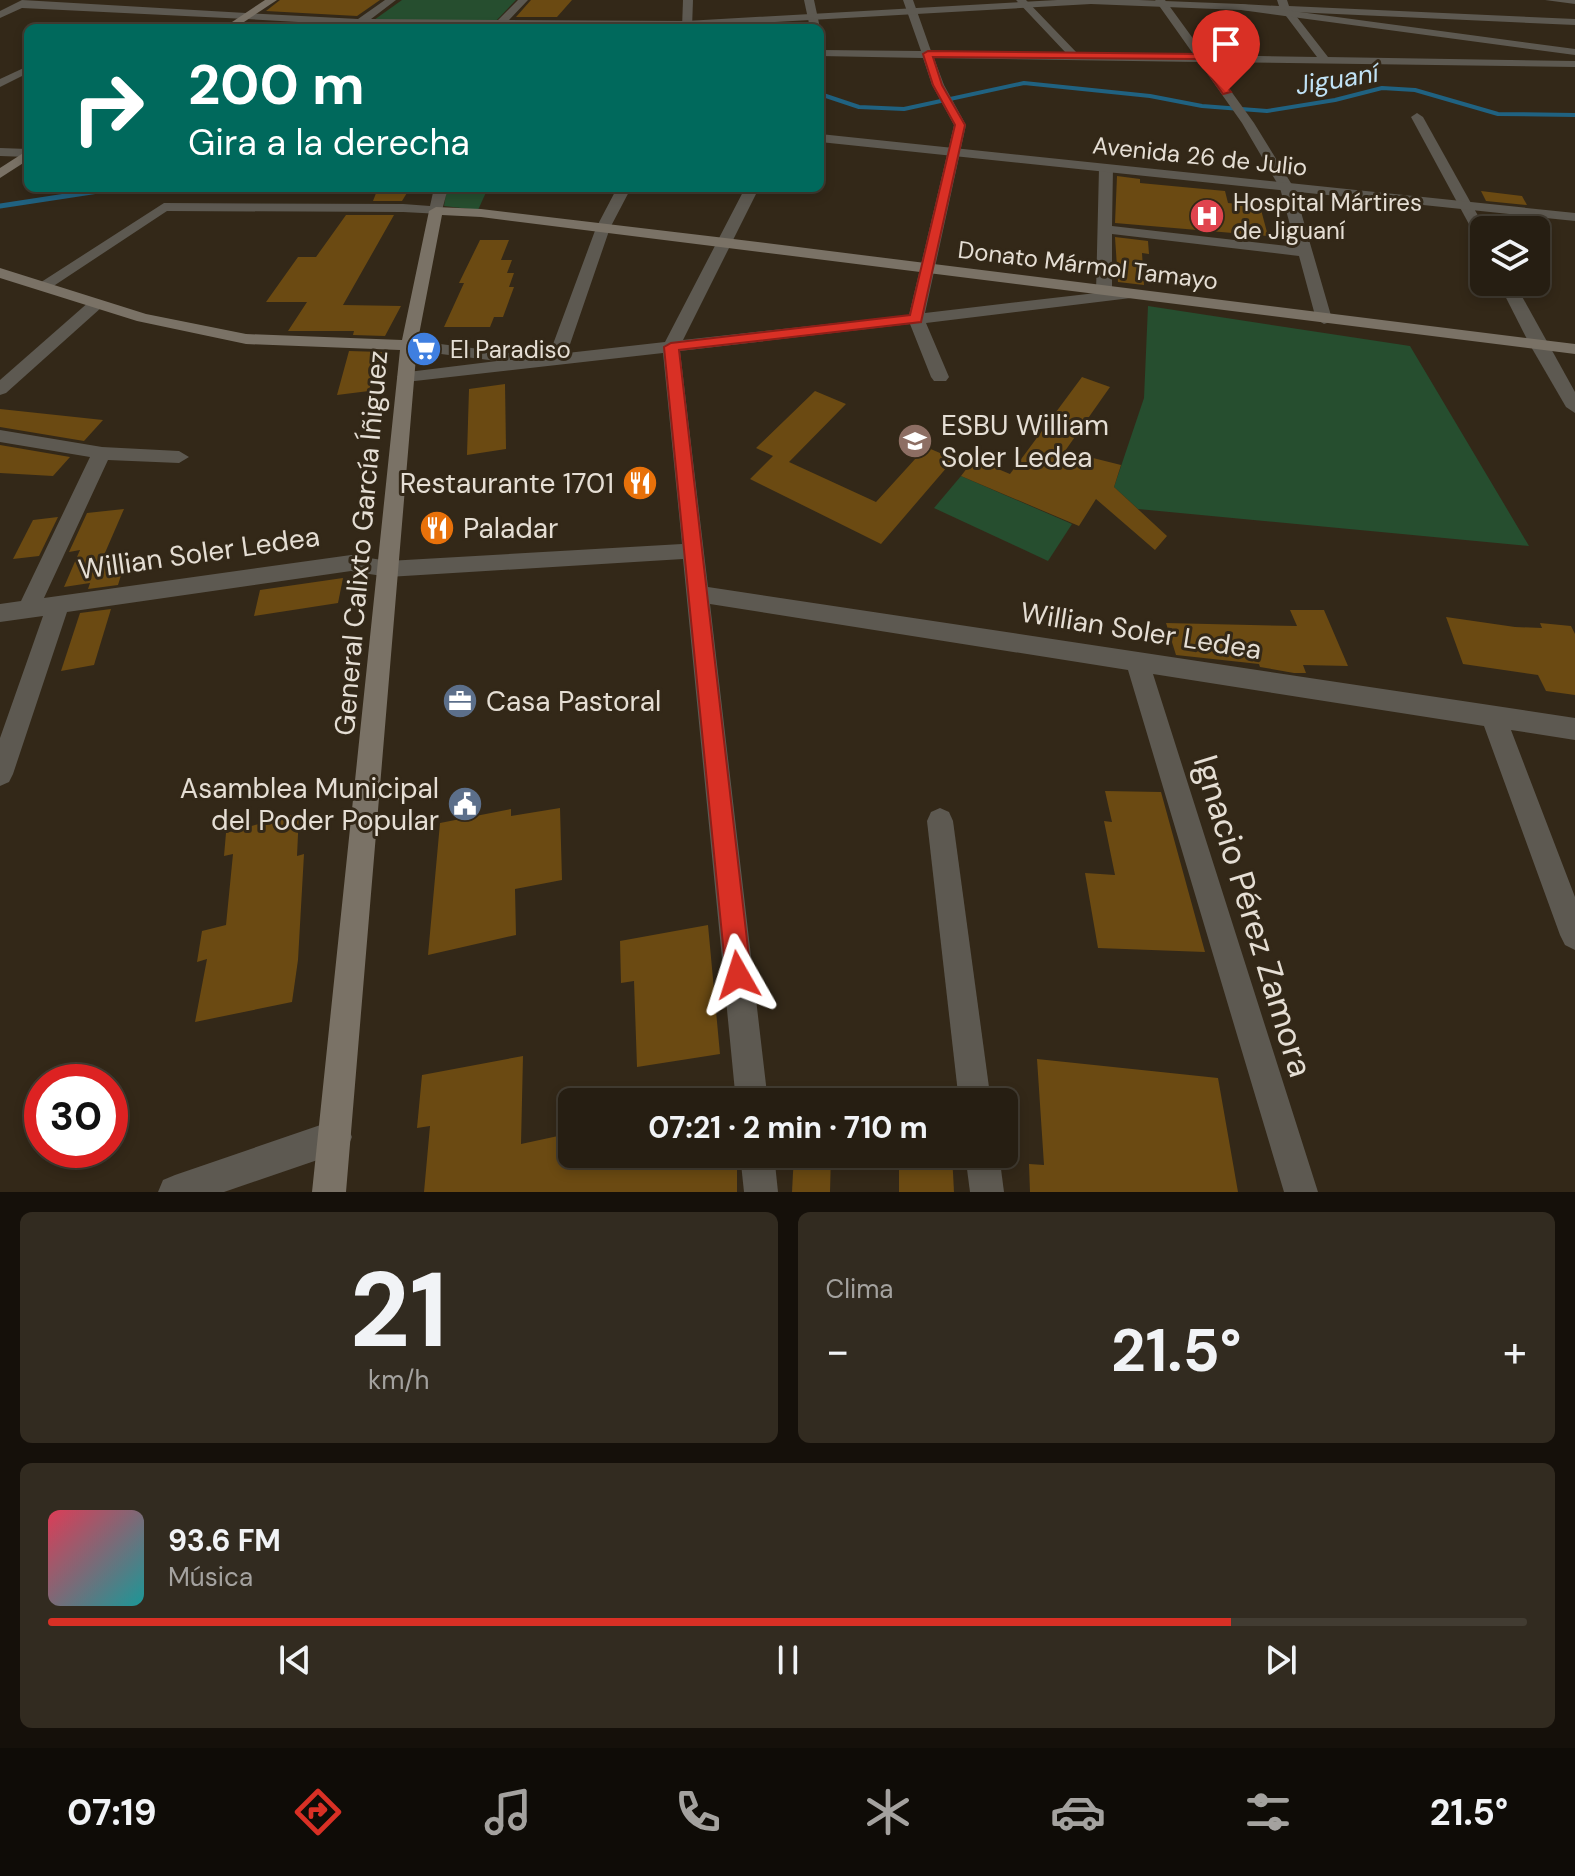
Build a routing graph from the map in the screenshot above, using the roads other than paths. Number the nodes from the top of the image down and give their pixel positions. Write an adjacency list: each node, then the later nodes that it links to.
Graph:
1 (157, 0): 16 (street)
2 (272, 0): 19 (main road)
3 (391, 0): 25 (street)
4 (523, 0): 26 (street)
5 (688, 0): 27 (street)
6 (809, 0): 20 (street)
7 (1065, 0): 9 (street)
8 (1550, 0): 10 (street)
9 (1091, 1): 12 (street); 13 (street)
10 (1575, 1)
11 (25, 2): 16 (street); 17 (street)
12 (1161, 2): 15 (street); 34 (street)
13 (1023, 3): 14 (street); 33 (street)
14 (910, 6): 20 (street); 32 (street)
15 (1284, 7): 18 (street); 29 (street); 35 (street)
16 (134, 12): 19 (street); 22 (street)
17 (0, 15)
18 (1477, 15): 21 (street); 29 (street)
19 (246, 16): 23 (main road); 24 (street)
20 (814, 22): 28 (street)
21 (1575, 22)
22 (114, 23)
23 (234, 24)
24 (344, 24)
25 (357, 24)
26 (500, 24)
27 (686, 24)
28 (750, 24)
29 (1486, 39): 30 (street)
30 (1575, 52)
31 (824, 53): 32 (street)
32 (928, 54): 33 (street); 45 (street)
33 (1074, 56): 34 (street)
34 (1201, 56): 35 (street); 50 (street)
35 (1323, 58): 36 (street)
36 (1575, 64)
37 (24, 71): 39 (street)
38 (0, 76): 39 (street)
39 (13, 77): 40 (street); 41 (street)
40 (24, 77)
41 (0, 84)
42 (1417, 117): 54 (street)
43 (824, 138): 45 (street, Avenida 26 de Julio)
44 (0, 152): 46 (street)
45 (954, 152): 48 (street, Avenida 26 de Julio); 61 (street)
46 (24, 154)
47 (24, 157): 49 (main road)
48 (1106, 168): 50 (street, Avenida 26 de Julio); 58 (street)
49 (0, 174)
50 (1287, 188): 54 (street, Avenida 26 de Julio); 60 (street)
51 (622, 192): 57 (street)
52 (750, 192): 59 (street)
53 (438, 200): 57 (main road, Donato Mármol Tamayo); 63 (street, Donato Mármol Tamayo); 70 (main road, General Calixto García Íñiguez)
54 (1468, 206): 55 (street); 56 (street, Avenida 26 de Julio)
55 (1473, 216)
56 (1575, 217)
57 (603, 228): 59 (main road, Donato Mármol Tamayo); 74 (street)
58 (1105, 229): 60 (street); 64 (street)
59 (725, 242): 61 (main road, Donato Mármol Tamayo); 72 (street)
60 (1305, 252): 69 (street)
61 (928, 269): 64 (main road, Donato Mármol Tamayo); 68 (street)
62 (3, 277): 63 (main road)
63 (43, 286): 67 (main road)
64 (1104, 293): 65 (street); 68 (street)
65 (1133, 294): 69 (main road, Donato Mármol Tamayo)
66 (1513, 296): 71 (street)
67 (96, 304): 70 (main road); 77 (street)
68 (916, 319): 72 (street); 76 (street)
69 (1324, 319): 71 (main road, Donato Mármol Tamayo)
70 (409, 345): 74 (street); 75 (main road, General Calixto García Íñiguez)
71 (1538, 345): 73 (main road, Donato Mármol Tamayo); 78 (street)
72 (671, 347): 74 (street); 82 (street)
73 (1575, 349)
74 (549, 361): 75 (street)
75 (406, 377): 83 (main road, General Calixto García Íñiguez)
76 (940, 377)
77 (0, 389)
78 (1575, 407)
79 (0, 436): 80 (street)
80 (102, 453): 81 (street); 86 (street)
81 (179, 457)
82 (693, 551): 83 (street, Willian Soler Ledea); 84 (street)
83 (388, 569): 85 (street, Willian Soler Ledea); 96 (main road, General Calixto García Íñiguez)
84 (698, 594): 88 (street, Willian Soler Ledea); 94 (street)
85 (59, 603): 86 (street, Willian Soler Ledea); 91 (street)
86 (28, 609): 87 (street, Willian Soler Ledea)
87 (0, 613)
88 (1137, 660): 89 (street, Willian Soler Ledea); 103 (street, Ignacio Pérez Zamora)
89 (1493, 716): 90 (street, Willian Soler Ledea); 93 (street)
90 (1575, 729)
91 (0, 774)
92 (940, 821): 95 (street)
93 (1575, 935)
94 (751, 1088)
95 (973, 1088)
96 (335, 1137): 99 (street); 100 (main road, General Calixto García Íñiguez)
97 (758, 1168): 101 (street)
98 (984, 1168): 102 (street)
99 (175, 1192)
100 (329, 1192)
101 (761, 1192)
102 (987, 1192)
103 (1301, 1192)

